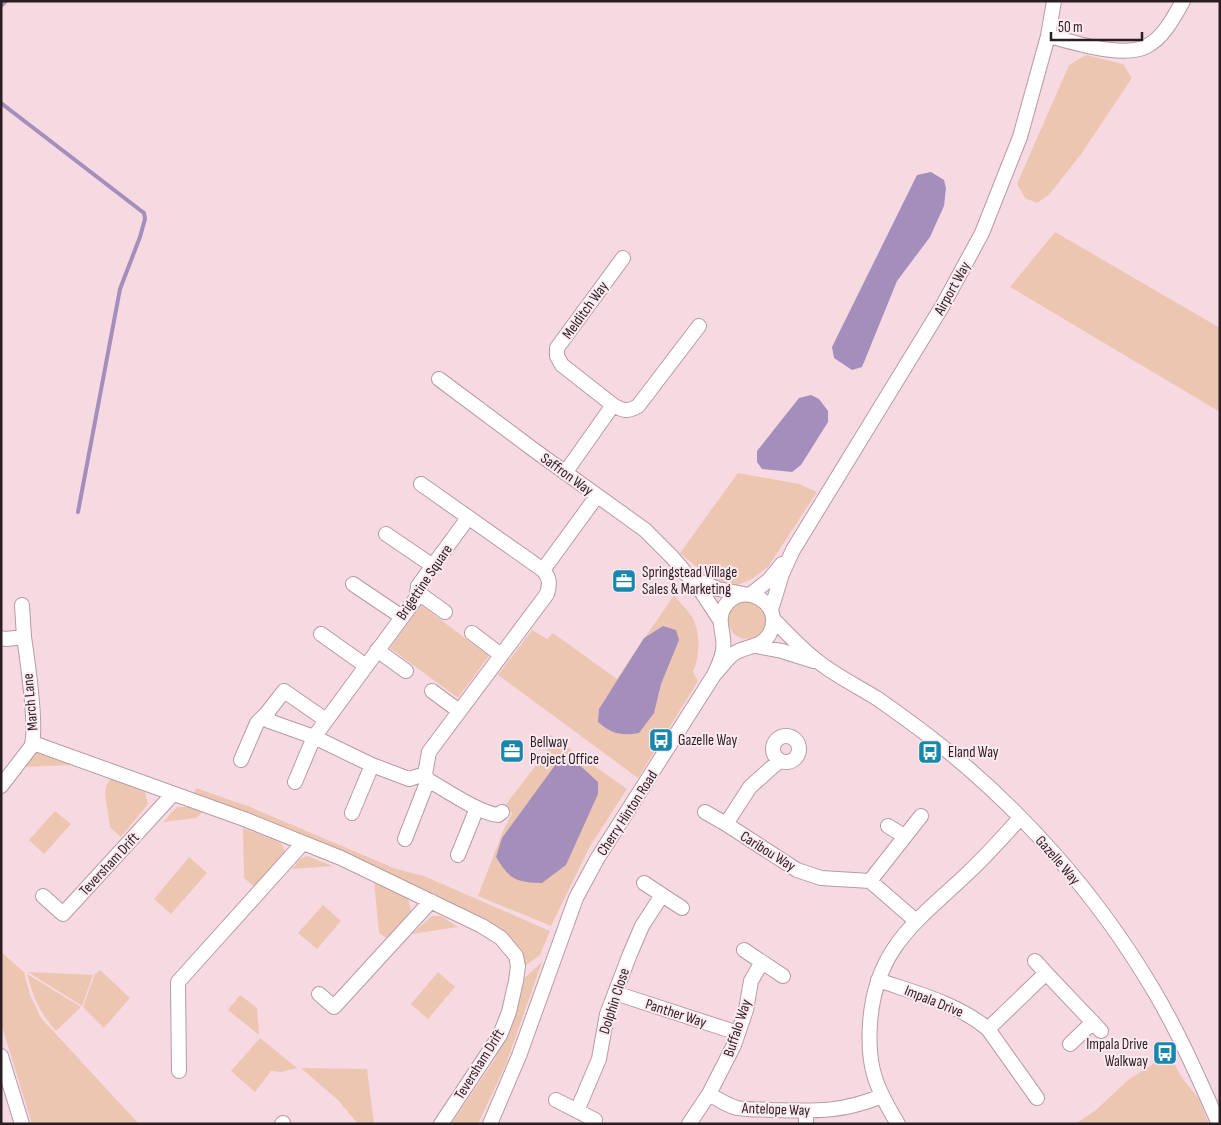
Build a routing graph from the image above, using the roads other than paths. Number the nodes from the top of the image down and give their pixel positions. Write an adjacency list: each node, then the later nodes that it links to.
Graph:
1 (1054, 1): 3 (street, Airport Way)
2 (1183, 1): 3 (street)
3 (1048, 36): 13 (street, Airport Way)
4 (623, 258): 7 (street, Melditch Way)
5 (699, 326): 7 (street)
6 (439, 379): 8 (street, Saffron Way)
7 (613, 405): 8 (street)
8 (565, 473): 10 (street, Saffron Way)
9 (421, 484): 11 (street)
10 (597, 496): 15 (street); 16 (street, Saffron Way)
11 (468, 518): 14 (street, Brigettine Square); 15 (street)
12 (386, 534): 14 (street)
13 (793, 550): 19 (street, Airport Way); 22 (street, Airport Way)
14 (433, 566): 18 (street, Brigettine Square)
15 (543, 570): 31 (street)
16 (688, 577): 19 (street, Saffron Way); 24 (street, Saffron Way)
17 (353, 584): 23 (street)
18 (417, 592): 21 (street); 23 (street, Brigettine Square)
19 (748, 594): 22 (street); 24 (street)
20 (22, 605): 27 (street, March Lane)
21 (445, 612)
22 (772, 615): 29 (street); 32 (street, Gazelle Way)
23 (402, 617): 30 (street, Brigettine Square)
24 (720, 622): 29 (street); 35 (street)
25 (472, 632): 31 (street)
26 (321, 634): 33 (street)
27 (24, 637): 28 (street); 41 (street, March Lane)
28 (1, 638)
29 (754, 646): 32 (street, Gazelle Way); 35 (street)
30 (377, 650): 33 (street, Brigettine Square); 34 (street)
31 (501, 655): 37 (street)
32 (820, 663): 54 (street, Gazelle Way)
33 (366, 666): 39 (street, Brigettine Square)
34 (406, 671)
35 (714, 676): 68 (street, Cherry Hinton Road)
36 (432, 691): 37 (street)
37 (459, 711): 45 (street)
38 (267, 713): 39 (street); 40 (street); 42 (street)
39 (326, 720): 40 (street, Brigettine Square)
40 (314, 737): 44 (street); 46 (street, Brigettine Square)
41 (33, 743): 47 (street, March Lane); 48 (street, Teversham Drift)
42 (241, 760)
43 (779, 761): 55 (street, Caribou Way)
44 (372, 766): 45 (street); 52 (street)
45 (427, 777): 49 (street); 58 (street)
46 (295, 782)
47 (1, 786)
48 (173, 794): 59 (street, Teversham Drift); 64 (street, Teversham Drift)
49 (477, 808): 50 (street); 60 (street)
50 (502, 812)
51 (705, 812): 55 (street, Caribou Way)
52 (352, 813)
53 (920, 816): 57 (street)
54 (1020, 818): 67 (street); 94 (street, Gazelle Way)
55 (726, 824): 61 (street, Caribou Way)
56 (888, 826): 57 (street)
57 (904, 836): 61 (street)
58 (405, 838)
59 (303, 843): 65 (street, Teversham Drift); 81 (street)
60 (458, 855)
61 (870, 881): 67 (street)
62 (644, 883): 63 (street)
63 (662, 895): 66 (street); 75 (street, Dolphin Close)
64 (44, 896)
65 (431, 901): 76 (street); 90 (street, Teversham Drift)
66 (682, 908)
67 (916, 920): 74 (street)
68 (565, 929): 91 (street, Teversham Drift)
69 (744, 950): 71 (street)
70 (1035, 961): 72 (street)
71 (762, 962): 73 (street); 78 (street, Buffalo Way)
72 (1046, 973): 77 (street); 79 (street)
73 (783, 976)
74 (878, 980): 77 (street, Impala Drive); 83 (street)
75 (615, 993): 78 (street, Panther Way); 86 (street, Dolphin Close)
76 (319, 994)
77 (988, 1029): 84 (street, Impala Drive)
78 (738, 1033): 82 (street, Buffalo Way)
79 (1070, 1044)
80 (1, 1056): 89 (street)
81 (179, 1071)
82 (709, 1094): 87 (street, Antelope Way); 92 (street)
83 (882, 1096): 87 (street, Antelope Way); 93 (street)
84 (1037, 1098)
85 (556, 1100): 86 (street)
86 (577, 1111): 88 (street)
87 (806, 1117)
88 (595, 1120)
89 (22, 1124)
90 (441, 1124)
91 (490, 1124)
92 (689, 1124)
93 (898, 1124)
94 (1219, 1124)

